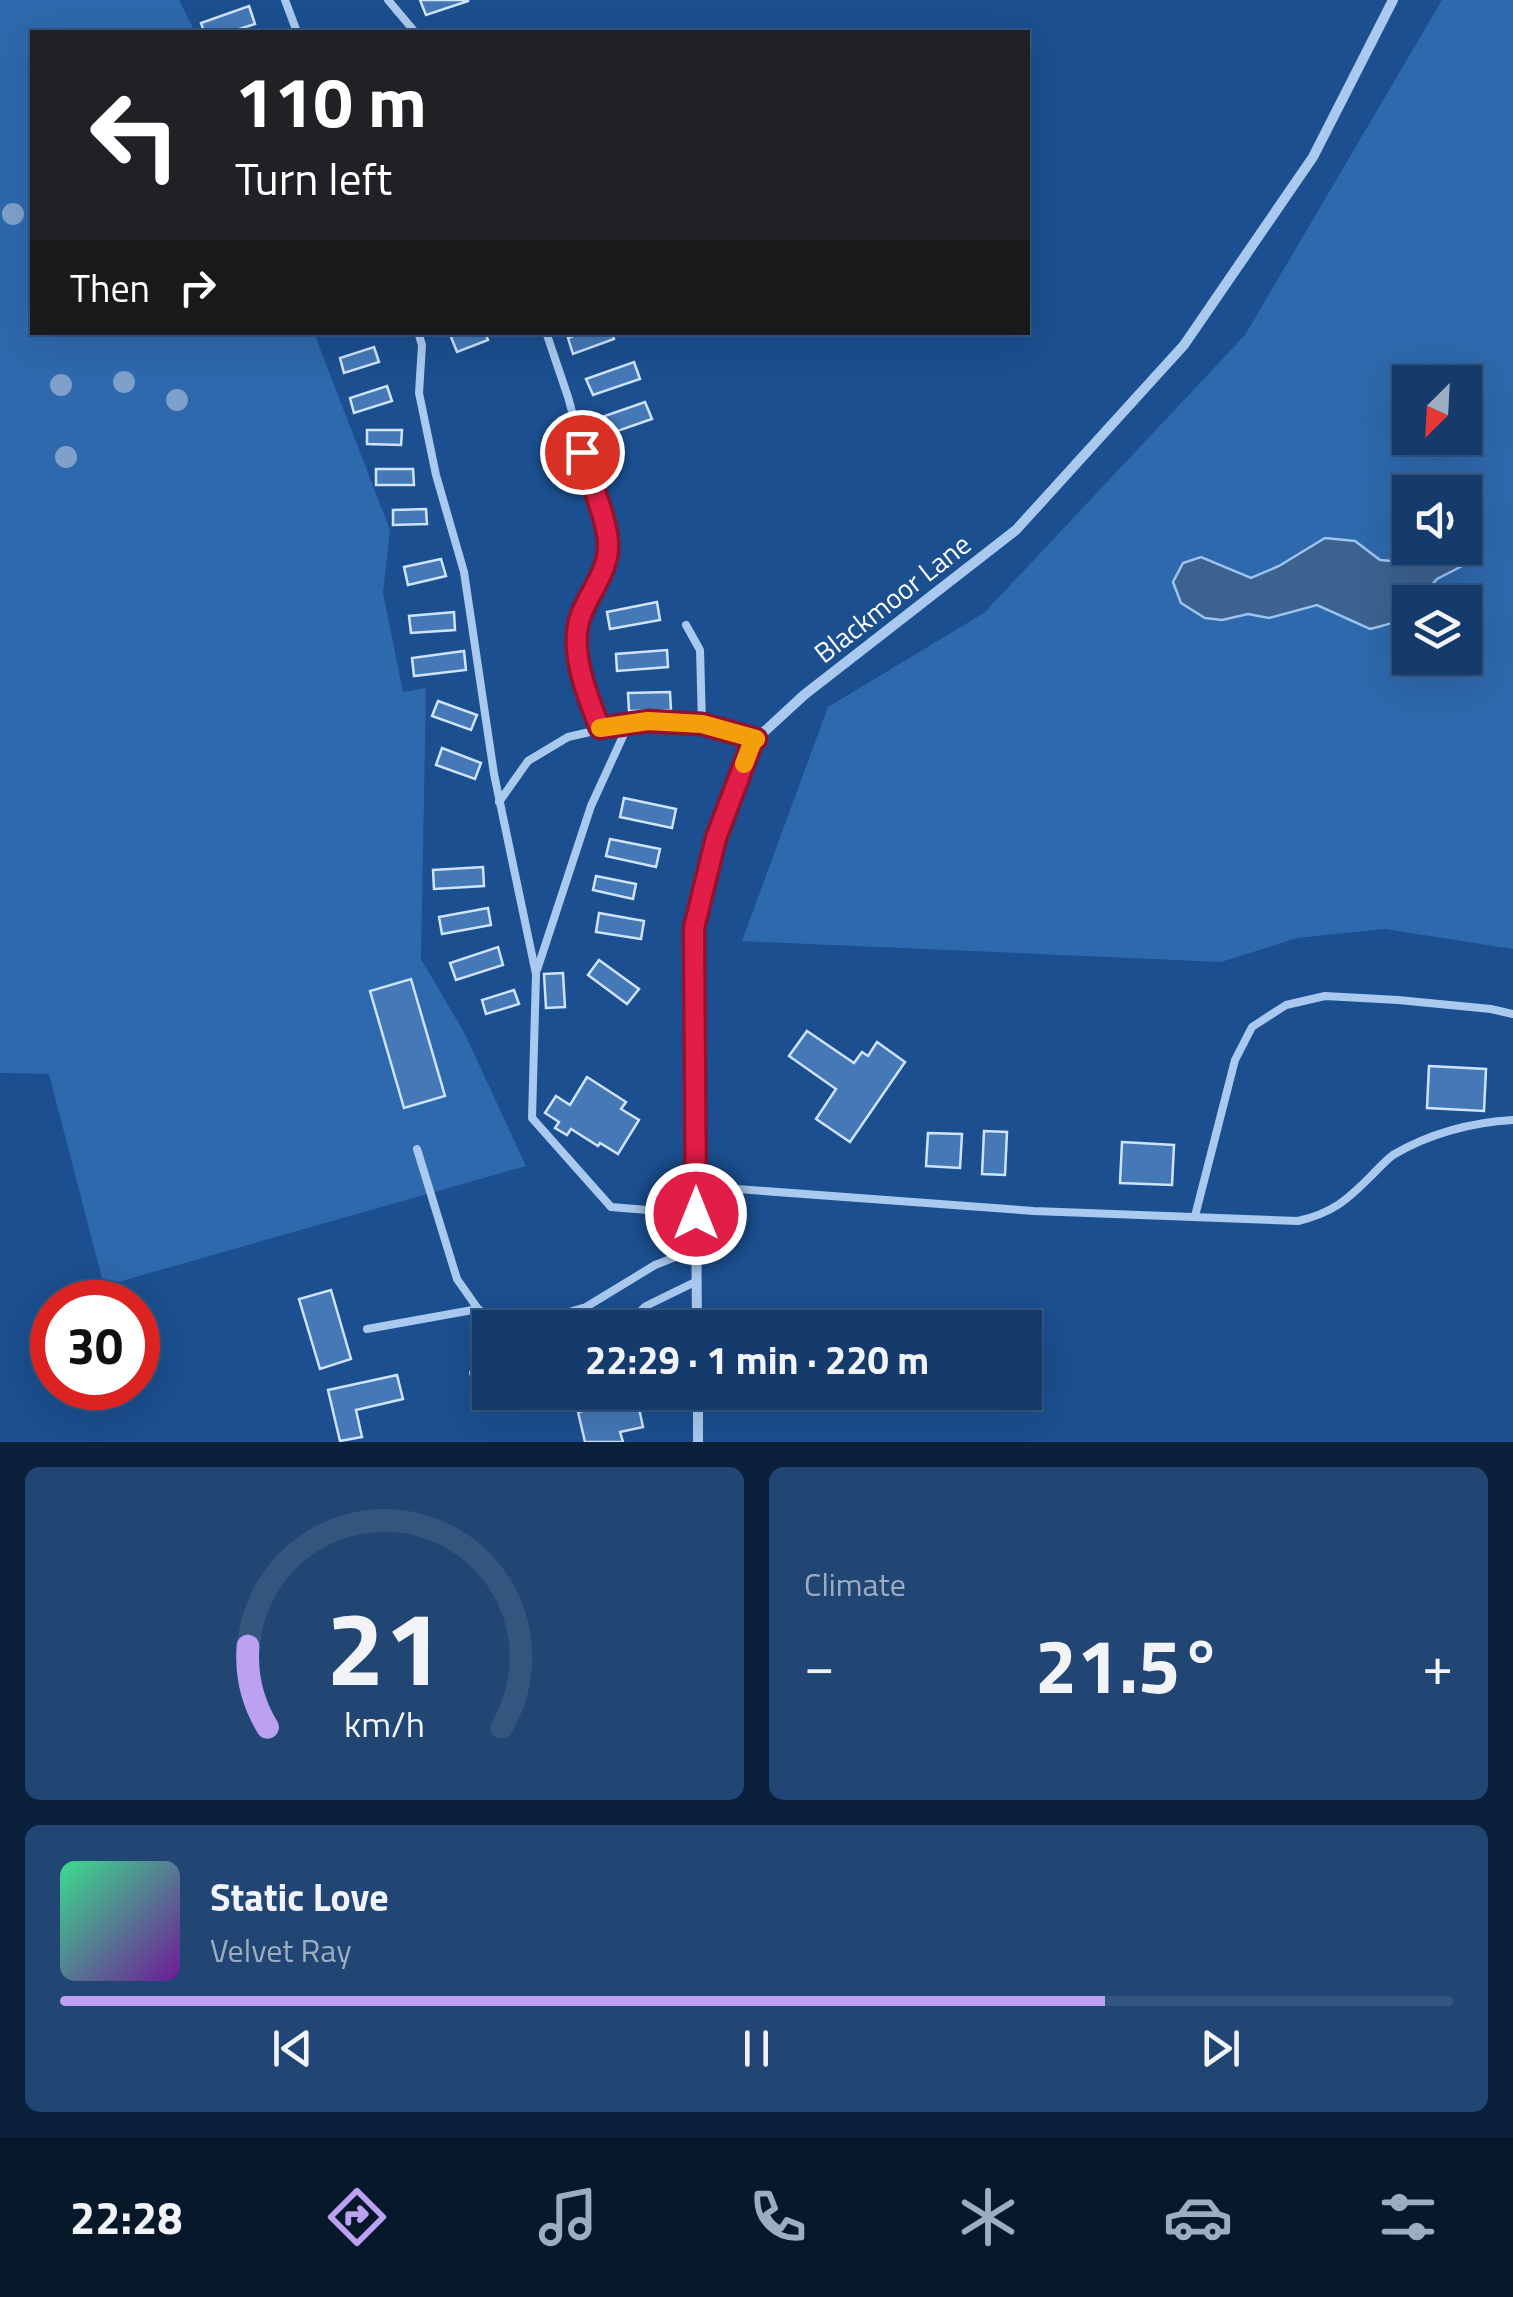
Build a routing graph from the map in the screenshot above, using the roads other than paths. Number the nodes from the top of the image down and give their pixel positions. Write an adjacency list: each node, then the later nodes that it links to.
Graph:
1 (285, 0): 4 (lane)
2 (388, 0): 5 (lane)
3 (1393, 0): 12 (street, Blackmoor Lane)
4 (296, 30)
5 (413, 30)
6 (419, 335): 13 (lane)
7 (547, 335): 11 (lane)
8 (686, 625): 10 (lane)
9 (629, 723): 10 (lane); 11 (lane); 14 (lane)
10 (702, 724): 12 (lane)
11 (600, 728): 13 (lane)
12 (756, 739): 18 (street, Blackmoor Lane)
13 (499, 802): 14 (lane)
14 (536, 974): 19 (lane)
15 (1513, 1014): 20 (lane)
16 (1513, 1120): 20 (lane)
17 (417, 1149): 23 (lane)
18 (696, 1186): 19 (street, Blackmoor Lane); 20 (lane)
19 (696, 1214): 21 (street, Blackmoor Lane)
20 (1195, 1216)
21 (696, 1249): 22 (street, Blackmoor Lane); 23 (lane)
22 (696, 1280): 24 (lane); 25 (street, Blackmoor Lane)
23 (478, 1309): 26 (lane)
24 (642, 1310)
25 (697, 1310)
26 (367, 1329)
27 (698, 1410): 28 (street)
28 (698, 1442)

